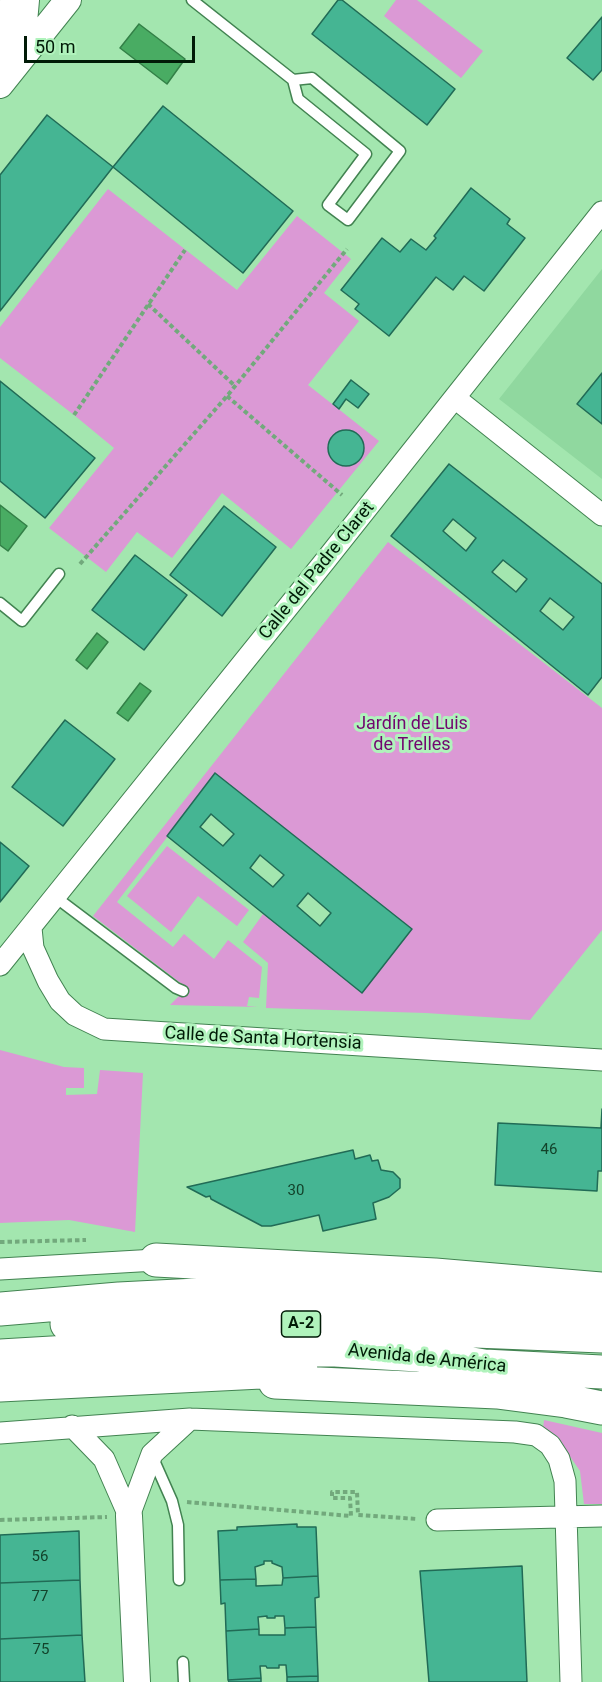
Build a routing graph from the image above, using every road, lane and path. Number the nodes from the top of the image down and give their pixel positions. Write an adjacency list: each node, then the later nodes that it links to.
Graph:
1 (17, 0): 5 (street)
2 (26, 0): 6 (street)
3 (68, 0): 8 (street)
4 (192, 0): 7 (lane)
5 (0, 21)
6 (0, 55)
7 (293, 80): 7 (lane)
8 (0, 85)
9 (602, 212): 15 (street, Calle del Padre Claret)
10 (347, 249): 13 (path)
11 (185, 250): 12 (path)
12 (148, 303): 13 (path); 16 (path)
13 (235, 386): 14 (path)
14 (227, 396): 17 (path); 19 (path)
15 (455, 398): 18 (street); 22 (street, Calle del Padre Claret)
16 (74, 415)
17 (342, 495)
18 (602, 515)
19 (80, 564)
20 (59, 574): 21 (lane)
21 (0, 603)
22 (54, 896): 23 (street, Calle del Padre Claret); 25 (lane)
23 (31, 928): 24 (street); 26 (street, Calle de Santa Hortensia)
24 (0, 965)
25 (183, 991)
26 (602, 1060)
27 (89, 1240): 28 (path)
28 (0, 1242)
29 (156, 1260): 31 (street); 32 (highway)
30 (602, 1267): 32 (highway)
31 (0, 1269)
32 (435, 1275): 33 (highway)
33 (602, 1289)
34 (0, 1309): 35 (highway)
35 (602, 1313)
36 (0, 1328): 37 (highway, Avenida de América / A-2)
37 (602, 1336)
38 (0, 1356): 39 (highway, Avenida de América / A-2)
39 (484, 1366): 40 (highway, Avenida de América / A-2); 41 (highway)
40 (602, 1372)
41 (120, 1380): 42 (highway); 43 (highway)
42 (0, 1385)
43 (602, 1408)
44 (190, 1419): 45 (street); 47 (street); 52 (street)
45 (72, 1426): 46 (street); 48 (street)
46 (0, 1433)
47 (152, 1454): 48 (street); 49 (lane); 50 (street)
48 (104, 1460): 50 (street)
49 (172, 1500): 54 (path); 55 (lane)
50 (129, 1516): 53 (path); 57 (street)
51 (602, 1516): 52 (street)
52 (568, 1518): 54 (street); 59 (street)
53 (0, 1520)
54 (437, 1520)
55 (179, 1580)
56 (183, 1662): 58 (lane)
57 (137, 1682)
58 (184, 1682)
59 (571, 1682)

